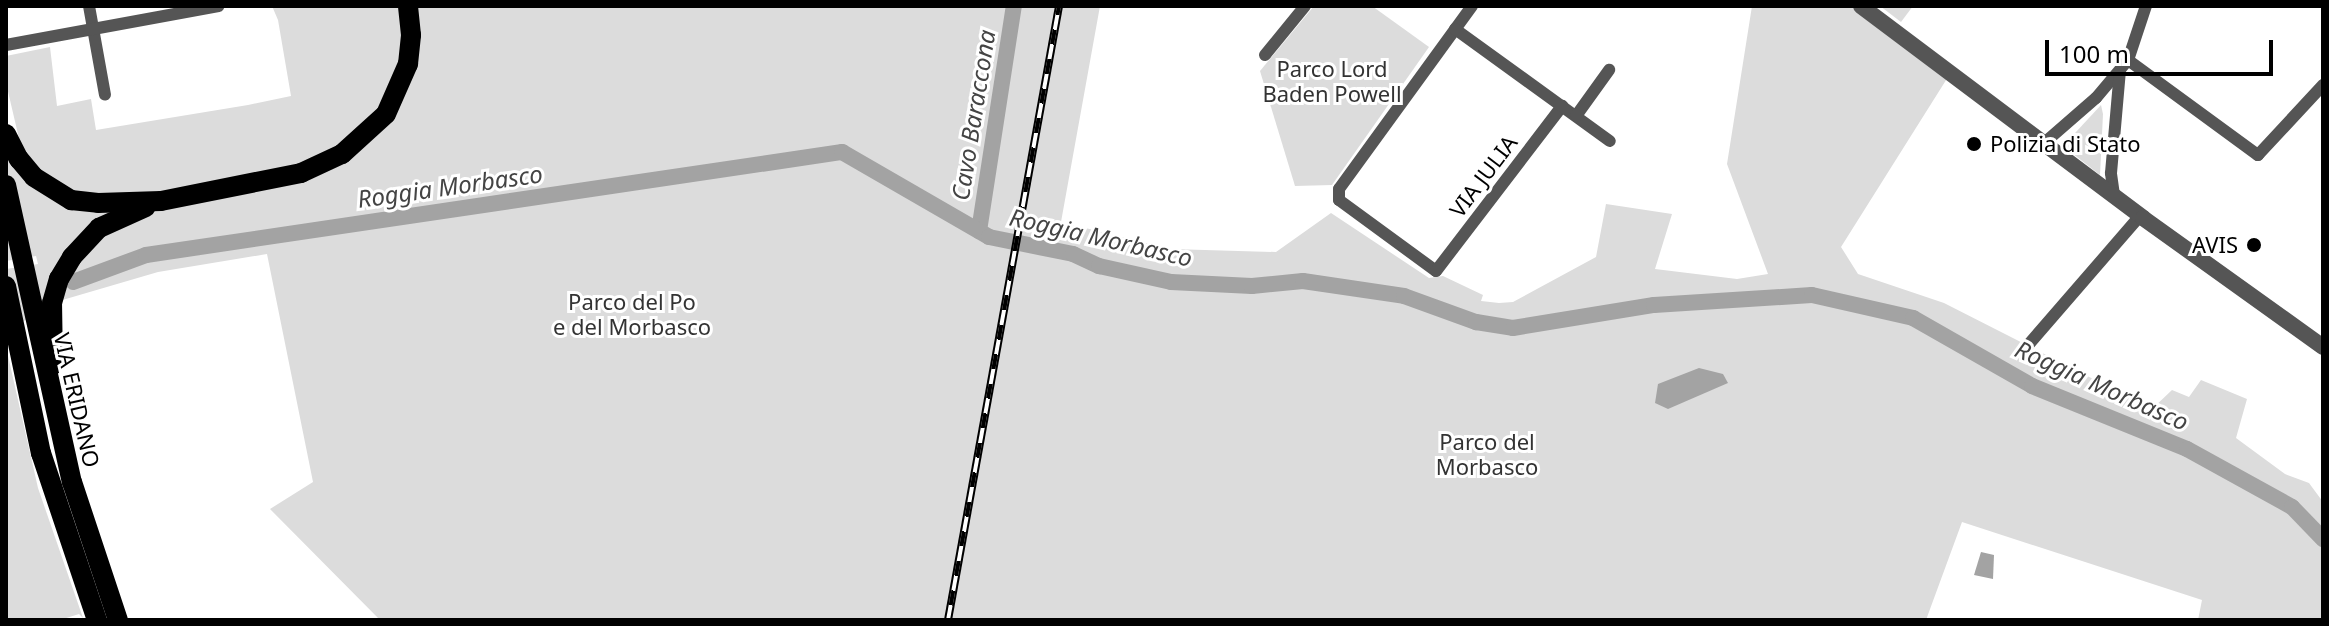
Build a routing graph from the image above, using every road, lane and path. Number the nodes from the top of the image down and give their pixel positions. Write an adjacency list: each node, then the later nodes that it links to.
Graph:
1 (89, 6): 8 (street)
2 (218, 6): 8 (street)
3 (408, 6): 23 (main road)
4 (1305, 6): 11 (street)
5 (1472, 6): 9 (street)
6 (1861, 6): 20 (street)
7 (2146, 6): 12 (street)
8 (92, 27): 10 (street); 15 (street)
9 (1455, 29): 16 (street); 16 (street, VIA JULIA)
10 (6, 45)
11 (1265, 55)
12 (2124, 66): 14 (street); 20 (street); 22 (street)
13 (1609, 70): 17 (street)
14 (2323, 85)
15 (105, 95)
16 (1562, 106): 17 (street)
17 (1576, 116): 19 (street)
18 (6, 134): 23 (main road)
19 (1610, 141)
20 (2043, 144): 22 (street)
21 (6, 185): 29 (main road, VIA ERIDANO)
22 (2114, 195): 24 (street)
23 (161, 201): 29 (main road)
24 (2140, 216): 26 (street); 27 (street)
25 (6, 286): 30 (main road, VIA ERIDANO)
26 (2029, 344)
27 (2323, 347)
28 (6, 353): 30 (main road)
29 (55, 413): 32 (main road, VIA ERIDANO)
30 (41, 453): 31 (main road, VIA ERIDANO)
31 (97, 620)
32 (118, 620)

